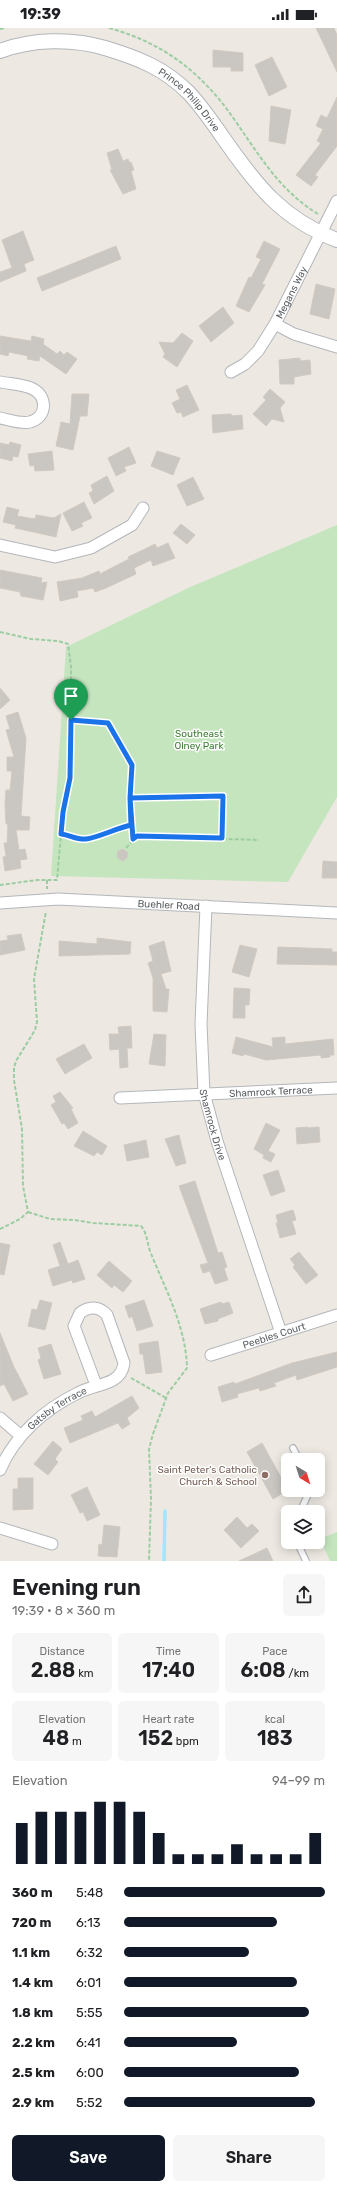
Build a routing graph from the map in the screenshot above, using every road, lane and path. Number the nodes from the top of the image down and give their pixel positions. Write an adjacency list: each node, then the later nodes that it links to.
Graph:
1 (5, 28): 3 (path)
2 (109, 28): 6 (path)
3 (0, 29)
4 (0, 51): 7 (street, Prince Philip Drive)
5 (337, 201): 6 (street, Megans Way)
6 (329, 218): 7 (street, Megans Way)
7 (320, 233): 8 (street, Prince Philip Drive); 9 (street, Megans Way)
8 (337, 240)
9 (275, 324): 10 (street); 11 (street, Megans Way)
10 (337, 347)
11 (231, 372)
12 (0, 382): 13 (street)
13 (0, 418)
14 (142, 508): 15 (street)
15 (0, 545)
16 (0, 632): 17 (path)
17 (71, 720): 18 (path); 20 (path)
18 (130, 798): 19 (path); 21 (path)
19 (131, 825): 20 (path); 22 (path)
20 (61, 834): 25 (path)
21 (222, 838): 22 (path); 23 (path)
22 (133, 839): 24 (path)
23 (258, 840)
24 (126, 848)
25 (47, 880): 26 (path); 27 (path)
26 (0, 885)
27 (48, 899): 28 (street, Buehler Road); 29 (street, Buehler Road); 34 (path)
28 (0, 903)
29 (206, 906): 30 (street, Buehler Road); 32 (street, Shamrock Drive)
30 (337, 913)
31 (337, 1088): 32 (street, Shamrock Terrace)
32 (204, 1093): 33 (street, Shamrock Terrace); 37 (street, Shamrock Drive)
33 (120, 1098)
34 (28, 1212): 35 (path); 41 (path)
35 (0, 1229)
36 (337, 1315): 37 (street, Peebles Court)
37 (281, 1333): 38 (street, Peebles Court)
38 (210, 1355)
39 (121, 1373): 40 (street, Gatsby Terrace); 40 (street, Gatsby Terrace); 41 (path)
40 (96, 1385): 43 (street, Gatsby Terrace)
41 (166, 1398): 50 (path)
42 (0, 1418): 43 (street, Gatsby Terrace)
43 (21, 1436): 46 (street, Gatsby Terrace)
44 (293, 1448): 45 (lane)
45 (296, 1453)
46 (0, 1470)
47 (0, 1528): 48 (street)
48 (52, 1544)
49 (300, 1549): 51 (lane)
50 (148, 1561)
51 (306, 1561)

